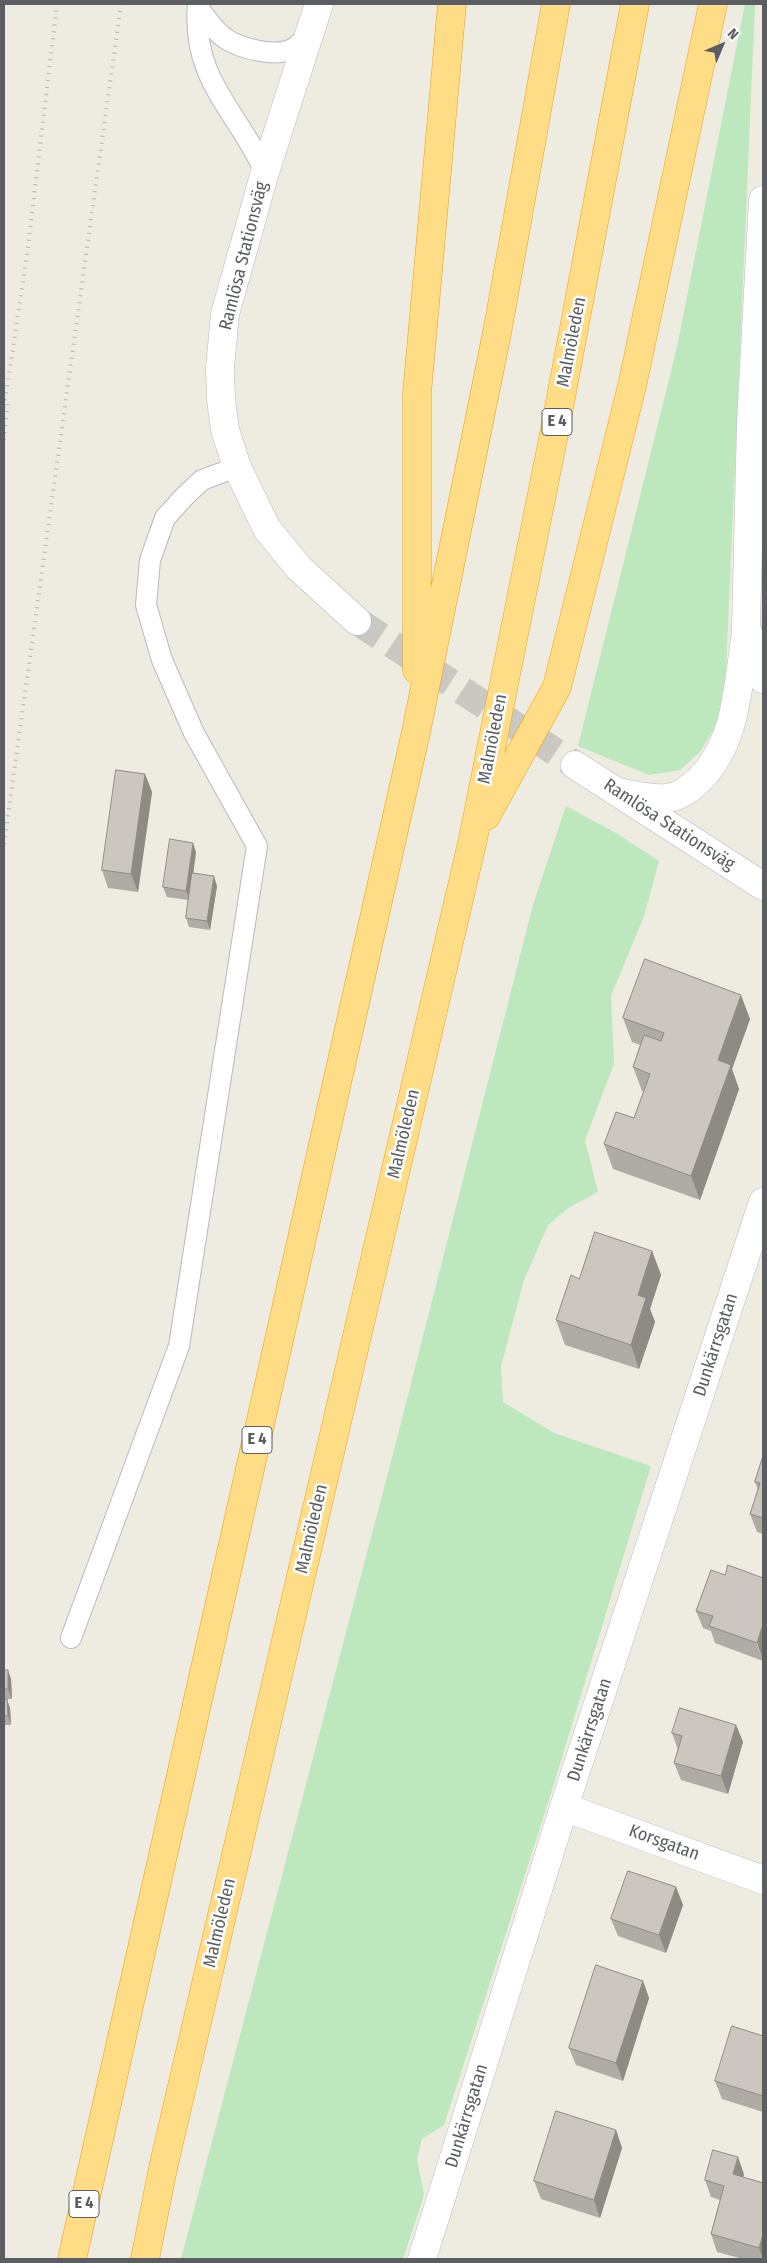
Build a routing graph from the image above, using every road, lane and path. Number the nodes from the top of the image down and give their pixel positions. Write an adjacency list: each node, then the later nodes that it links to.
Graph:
1 (319, 4): 7 (street, Ramlösa Stationsväg)
2 (452, 4): 14 (highway)
3 (556, 4): 14 (highway, E 4)
4 (635, 4): 17 (highway, Malmöleden / E 4)
5 (713, 4): 17 (highway)
6 (198, 5): 7 (lane); 8 (lane)
7 (309, 35): 8 (street, Ramlösa Stationsväg)
8 (265, 172): 10 (street, Ramlösa Stationsväg)
9 (763, 200): 12 (street)
10 (238, 467): 11 (street, Ramlösa Stationsväg); 20 (lane)
11 (357, 621)
12 (746, 627): 13 (street); 16 (street)
13 (763, 679)
14 (416, 732): 23 (highway, E 4)
15 (575, 766): 16 (street, Ramlösa Stationsväg)
16 (618, 792): 18 (street, Ramlösa Stationsväg)
17 (473, 839): 24 (highway, Malmöleden / E 4)
18 (763, 886)
19 (763, 1202): 21 (street, Dunkärrsgatan)
20 (71, 1638)
21 (564, 1807): 22 (street, Korsgatan); 25 (street, Dunkärrsgatan)
22 (763, 1880)
23 (72, 2259)
24 (145, 2259)
25 (422, 2259)

